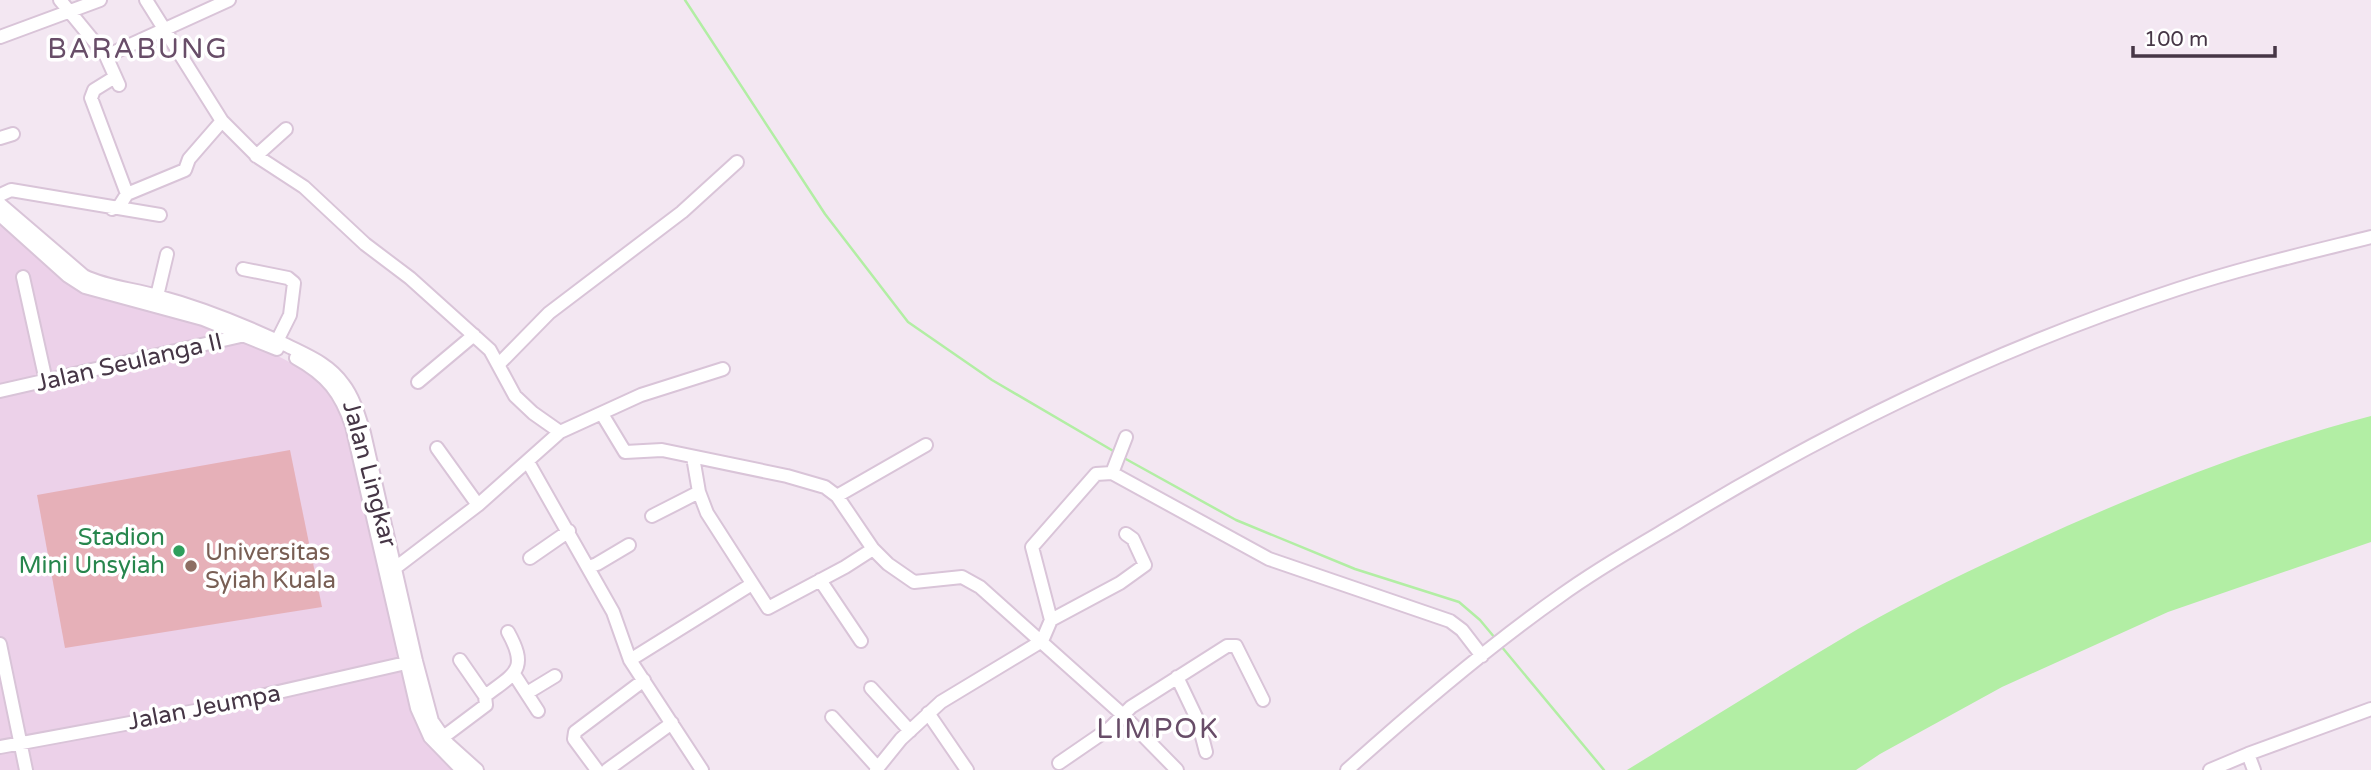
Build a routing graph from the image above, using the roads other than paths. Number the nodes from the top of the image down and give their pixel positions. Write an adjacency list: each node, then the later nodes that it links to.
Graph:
1 (60, 0): 5 (street)
2 (100, 0): 5 (street)
3 (146, 0): 6 (street)
4 (229, 0): 6 (street)
5 (69, 11): 7 (street); 8 (street)
6 (164, 30): 8 (street); 9 (street)
7 (0, 37)
8 (106, 56): 14 (street)
9 (222, 121): 11 (street); 14 (street)
10 (286, 129): 11 (street)
11 (256, 156): 25 (street)
12 (737, 162): 27 (street)
13 (0, 194): 16 (street)
14 (127, 194): 16 (street)
15 (0, 204): 23 (street, Jalan Lingkar)
16 (112, 209): 18 (street)
17 (0, 215): 24 (street)
18 (160, 215)
19 (2371, 237): 58 (street)
20 (167, 254): 23 (street)
21 (243, 270): 26 (street)
22 (23, 277): 29 (street)
23 (157, 296): 24 (street, Jalan Lingkar)
24 (252, 333): 26 (street, Jalan Lingkar); 29 (street, Jalan Seulanga II); 50 (street)
25 (474, 335): 27 (street); 30 (street)
26 (276, 341): 50 (street, Jalan Lingkar)
27 (499, 364): 33 (street)
28 (723, 369): 32 (street)
29 (46, 381): 31 (street, Jalan Seulanga II)
30 (418, 382)
31 (0, 391)
32 (602, 414): 33 (street); 37 (street)
33 (560, 432): 38 (street)
34 (1126, 437): 39 (street)
35 (926, 445): 41 (street)
36 (437, 448): 42 (street)
37 (694, 457): 40 (street); 41 (street)
38 (528, 462): 42 (street); 44 (street)
39 (1113, 471): 53 (street); 58 (street)
40 (699, 492): 43 (street); 52 (street)
41 (838, 496): 47 (street)
42 (478, 505): 50 (street)
43 (652, 516)
44 (569, 531): 48 (street); 49 (street)
45 (1126, 534): 53 (street)
46 (629, 545): 49 (street)
47 (873, 549): 51 (street); 56 (street)
48 (530, 558)
49 (589, 567): 60 (street)
50 (391, 571): 61 (street); 78 (street, Jalan Lingkar)
51 (820, 580): 52 (street); 55 (street)
52 (752, 584): 60 (street)
53 (1051, 620): 56 (street)
54 (508, 632): 63 (street)
55 (861, 641)
56 (1042, 641): 73 (street); 74 (street)
57 (0, 644): 62 (street)
58 (1485, 653): 93 (street)
59 (460, 660): 69 (street)
60 (630, 660): 66 (street)
61 (406, 663): 79 (street, Jalan Jeumpa); 86 (street)
62 (2, 666): 79 (street)
63 (514, 674): 68 (street); 69 (street)
64 (555, 676): 68 (street)
65 (1177, 677): 70 (street); 74 (street); 81 (street)
66 (644, 680): 76 (street); 88 (street)
67 (871, 688): 77 (street)
68 (527, 694): 72 (street)
69 (485, 695): 78 (street)
70 (1263, 700)
71 (2371, 709): 82 (street)
72 (538, 711)
73 (928, 713): 77 (street); 91 (street)
74 (1123, 715): 83 (street); 92 (street)
75 (832, 717): 84 (street)
76 (671, 723): 89 (street); 90 (street)
77 (910, 731): 84 (street)
78 (442, 738): 87 (street, Jalan Lingkar)
79 (21, 742): 80 (street, Jalan Jeumpa); 85 (street)
80 (0, 747)
81 (1206, 752)
82 (2248, 754): 94 (street); 95 (street)
83 (1059, 763)
84 (877, 769)
85 (26, 770)
86 (462, 770)
87 (477, 770)
88 (597, 770)
89 (607, 770)
90 (702, 770)
91 (967, 770)
92 (1177, 770)
93 (1347, 770)
94 (2210, 770)
95 (2253, 770)

